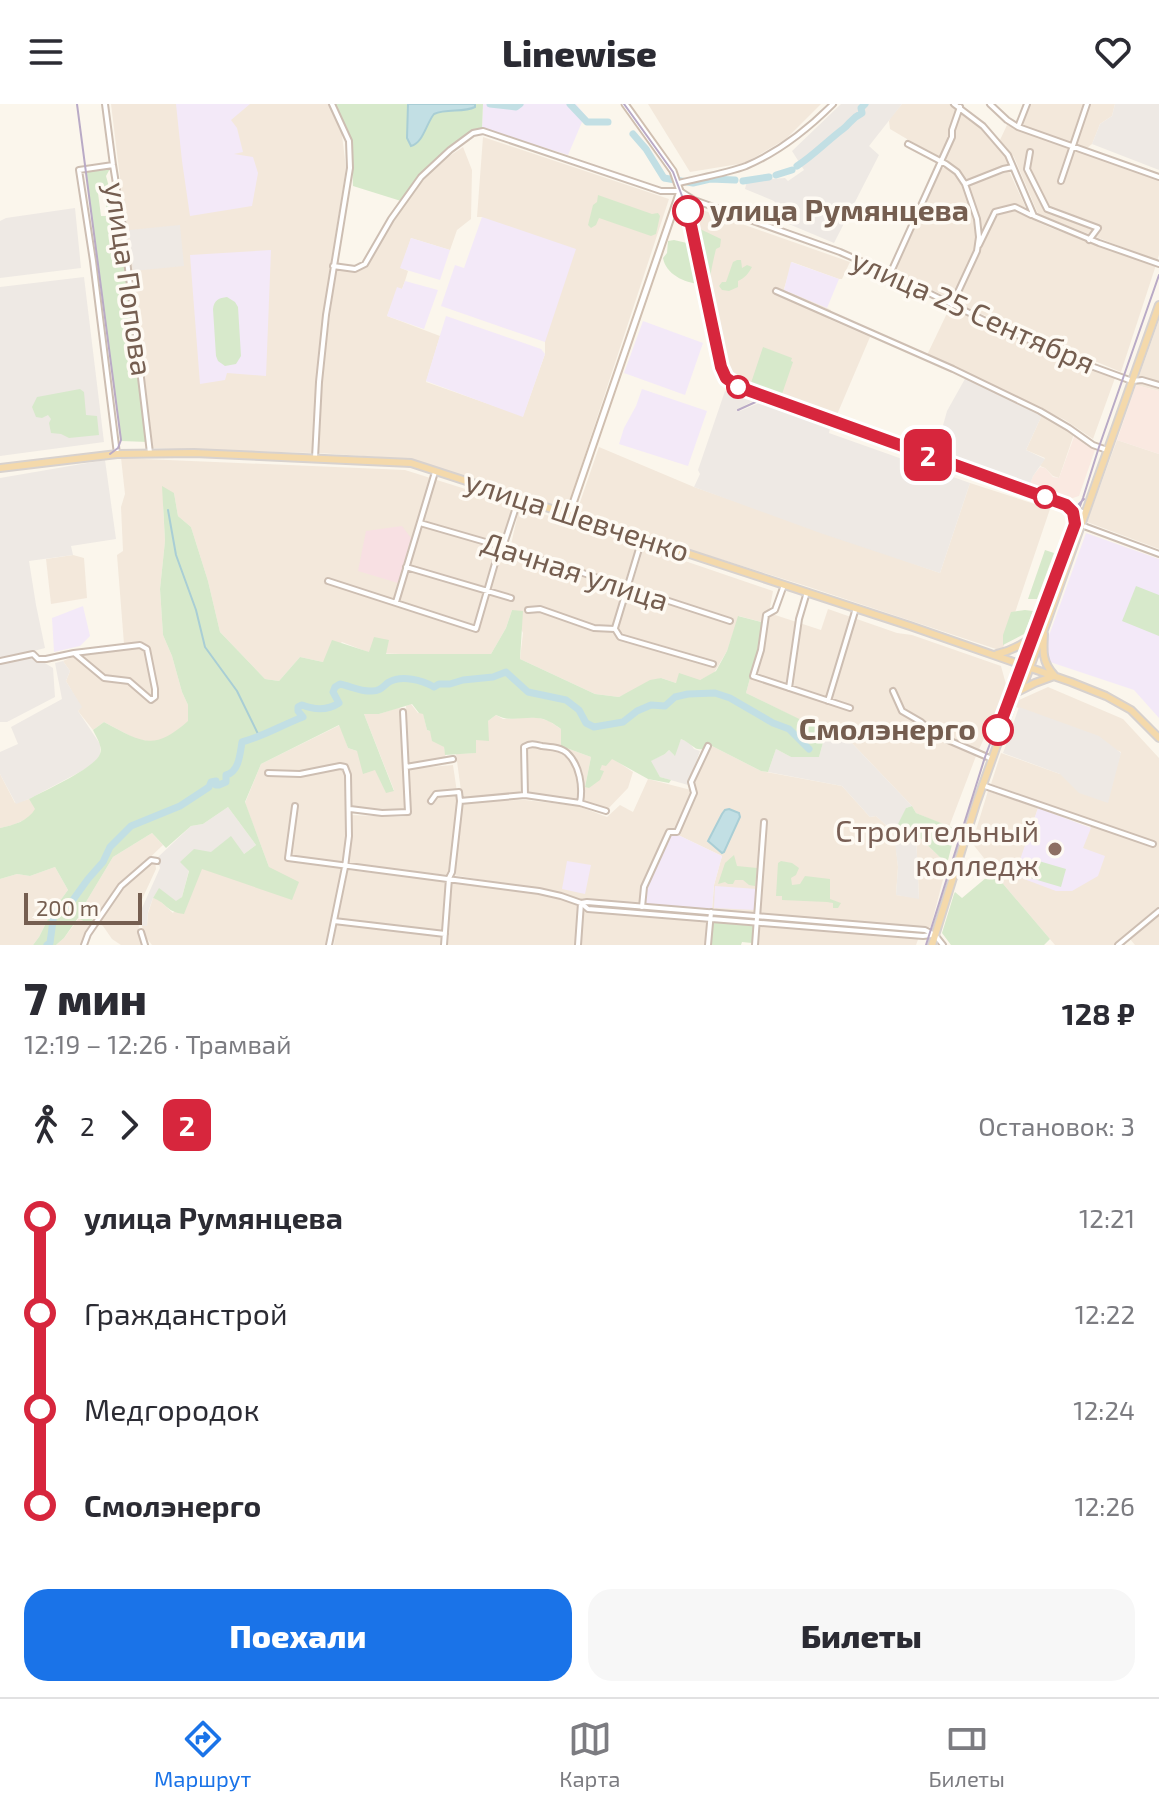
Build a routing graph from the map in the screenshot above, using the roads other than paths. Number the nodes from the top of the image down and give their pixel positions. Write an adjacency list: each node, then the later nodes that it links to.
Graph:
1 (105, 104): 15 (street, улица Попова)
2 (332, 104): 26 (street)
3 (625, 104): 19 (main road)
4 (833, 104): 19 (street)
5 (954, 104): 9 (street)
6 (990, 104): 10 (street)
7 (1027, 104): 10 (street)
8 (1087, 104): 12 (street)
9 (960, 107): 14 (street); 16 (street)
10 (1018, 127): 12 (street)
11 (908, 144): 14 (street)
12 (1074, 146): 17 (street); 18 (street)
13 (1030, 152): 23 (street)
14 (941, 162): 20 (street); 27 (street)
15 (113, 165): 35 (street, улица Попова); 36 (street)
16 (1013, 167): 20 (street); 22 (street)
17 (1159, 177)
18 (1061, 181)
19 (679, 183): 21 (main road)
20 (965, 184): 24 (street)
21 (680, 191): 26 (street, улица 25 Сентября); 27 (street, улица 25 Сентября); 42 (main road)
22 (1034, 216): 23 (street); 24 (street)
23 (1089, 240): 25 (street)
24 (977, 251): 29 (street)
25 (1159, 264)
26 (333, 266): 37 (street)
27 (890, 274): 29 (street, улица 25 Сентября)
28 (776, 291): 34 (street)
29 (952, 305): 32 (street, улица 25 Сентября)
30 (1159, 305): 32 (main road)
31 (718, 366): 41 (street)
32 (1132, 381): 33 (street, улица 25 Сентября); 34 (main road)
33 (1159, 385)
34 (1107, 450): 41 (main road)
35 (150, 453): 36 (main road, улица Шевченко); 37 (main road, улица Шевченко)
36 (113, 454): 38 (main road, улица Шевченко)
37 (315, 458): 39 (main road, улица Шевченко)
38 (0, 468)
39 (436, 470): 40 (main road, улица Шевченко); 43 (street)
40 (519, 498): 42 (main road, улица Шевченко); 46 (street)
41 (1085, 513): 44 (main road)
42 (569, 515): 45 (main road, улица Шевченко)
43 (420, 523): 46 (street, Дачная улица); 48 (street)
44 (1081, 525): 47 (street); 59 (main road)
45 (642, 539): 50 (main road, улица Шевченко); 51 (street)
46 (503, 547): 51 (street, Дачная улица); 52 (street)
47 (1159, 554)
48 (406, 567): 52 (street); 55 (street)
49 (328, 581): 55 (street)
50 (784, 585): 53 (main road, улица Шевченко); 67 (street)
51 (626, 589): 58 (street, Дачная улица); 60 (street)
52 (487, 592): 54 (street); 55 (street)
53 (807, 592): 56 (main road, улица Шевченко); 67 (street)
54 (511, 598)
55 (396, 602)
56 (856, 608): 62 (main road, улица Шевченко); 70 (street)
57 (528, 610): 60 (street)
58 (730, 621)
59 (1045, 627): 62 (main road); 65 (main road); 66 (main road)
60 (615, 629): 64 (street)
61 (74, 653): 61 (street); 63 (street)
62 (993, 654): 65 (main road, улица Шевченко)
63 (0, 661)
64 (713, 664)
65 (1027, 666): 66 (main road, улица Шевченко); 69 (main road)
66 (1054, 676): 69 (main road); 73 (main road, улица Шевченко)
67 (789, 688): 70 (street)
68 (893, 691): 76 (street)
69 (1016, 693): 76 (main road)
70 (828, 701): 71 (street)
71 (850, 708)
72 (403, 712): 77 (street)
73 (1159, 738)
74 (708, 746): 93 (street)
75 (453, 759): 77 (street)
76 (992, 759): 79 (main road)
77 (406, 767): 85 (street)
78 (268, 773): 85 (street)
79 (982, 785): 88 (street); 104 (main road)
80 (525, 795): 82 (street); 83 (street); 83 (street)
81 (431, 801): 82 (street)
82 (460, 801): 91 (street)
83 (580, 803): 86 (street)
84 (295, 806): 90 (street)
85 (350, 809): 90 (street)
86 (606, 811)
87 (764, 822): 96 (street)
88 (1153, 844)
89 (157, 861): 106 (street)
90 (345, 867): 91 (street); 98 (street)
91 (449, 878): 92 (street); 103 (street)
92 (581, 903): 93 (street); 97 (street); 110 (street)
93 (642, 907): 95 (street)
94 (1159, 911): 105 (street)
95 (711, 912): 96 (street); 97 (street)
96 (758, 916): 99 (street); 100 (street)
97 (710, 920): 100 (street); 111 (street)
98 (334, 921): 103 (street); 108 (street)
99 (834, 922): 101 (street); 104 (street)
100 (757, 924): 101 (street); 112 (street)
101 (832, 929): 104 (street)
102 (141, 932): 107 (street)
103 (445, 934): 109 (street)
104 (935, 935): 113 (main road); 114 (street)
105 (1126, 939): 115 (street); 116 (street)
106 (84, 945)
107 (145, 945)
108 (329, 945)
109 (444, 945)
110 (578, 945)
111 (708, 945)
112 (755, 945)
113 (932, 945)
114 (943, 945)
115 (1118, 945)
116 (1131, 945)

